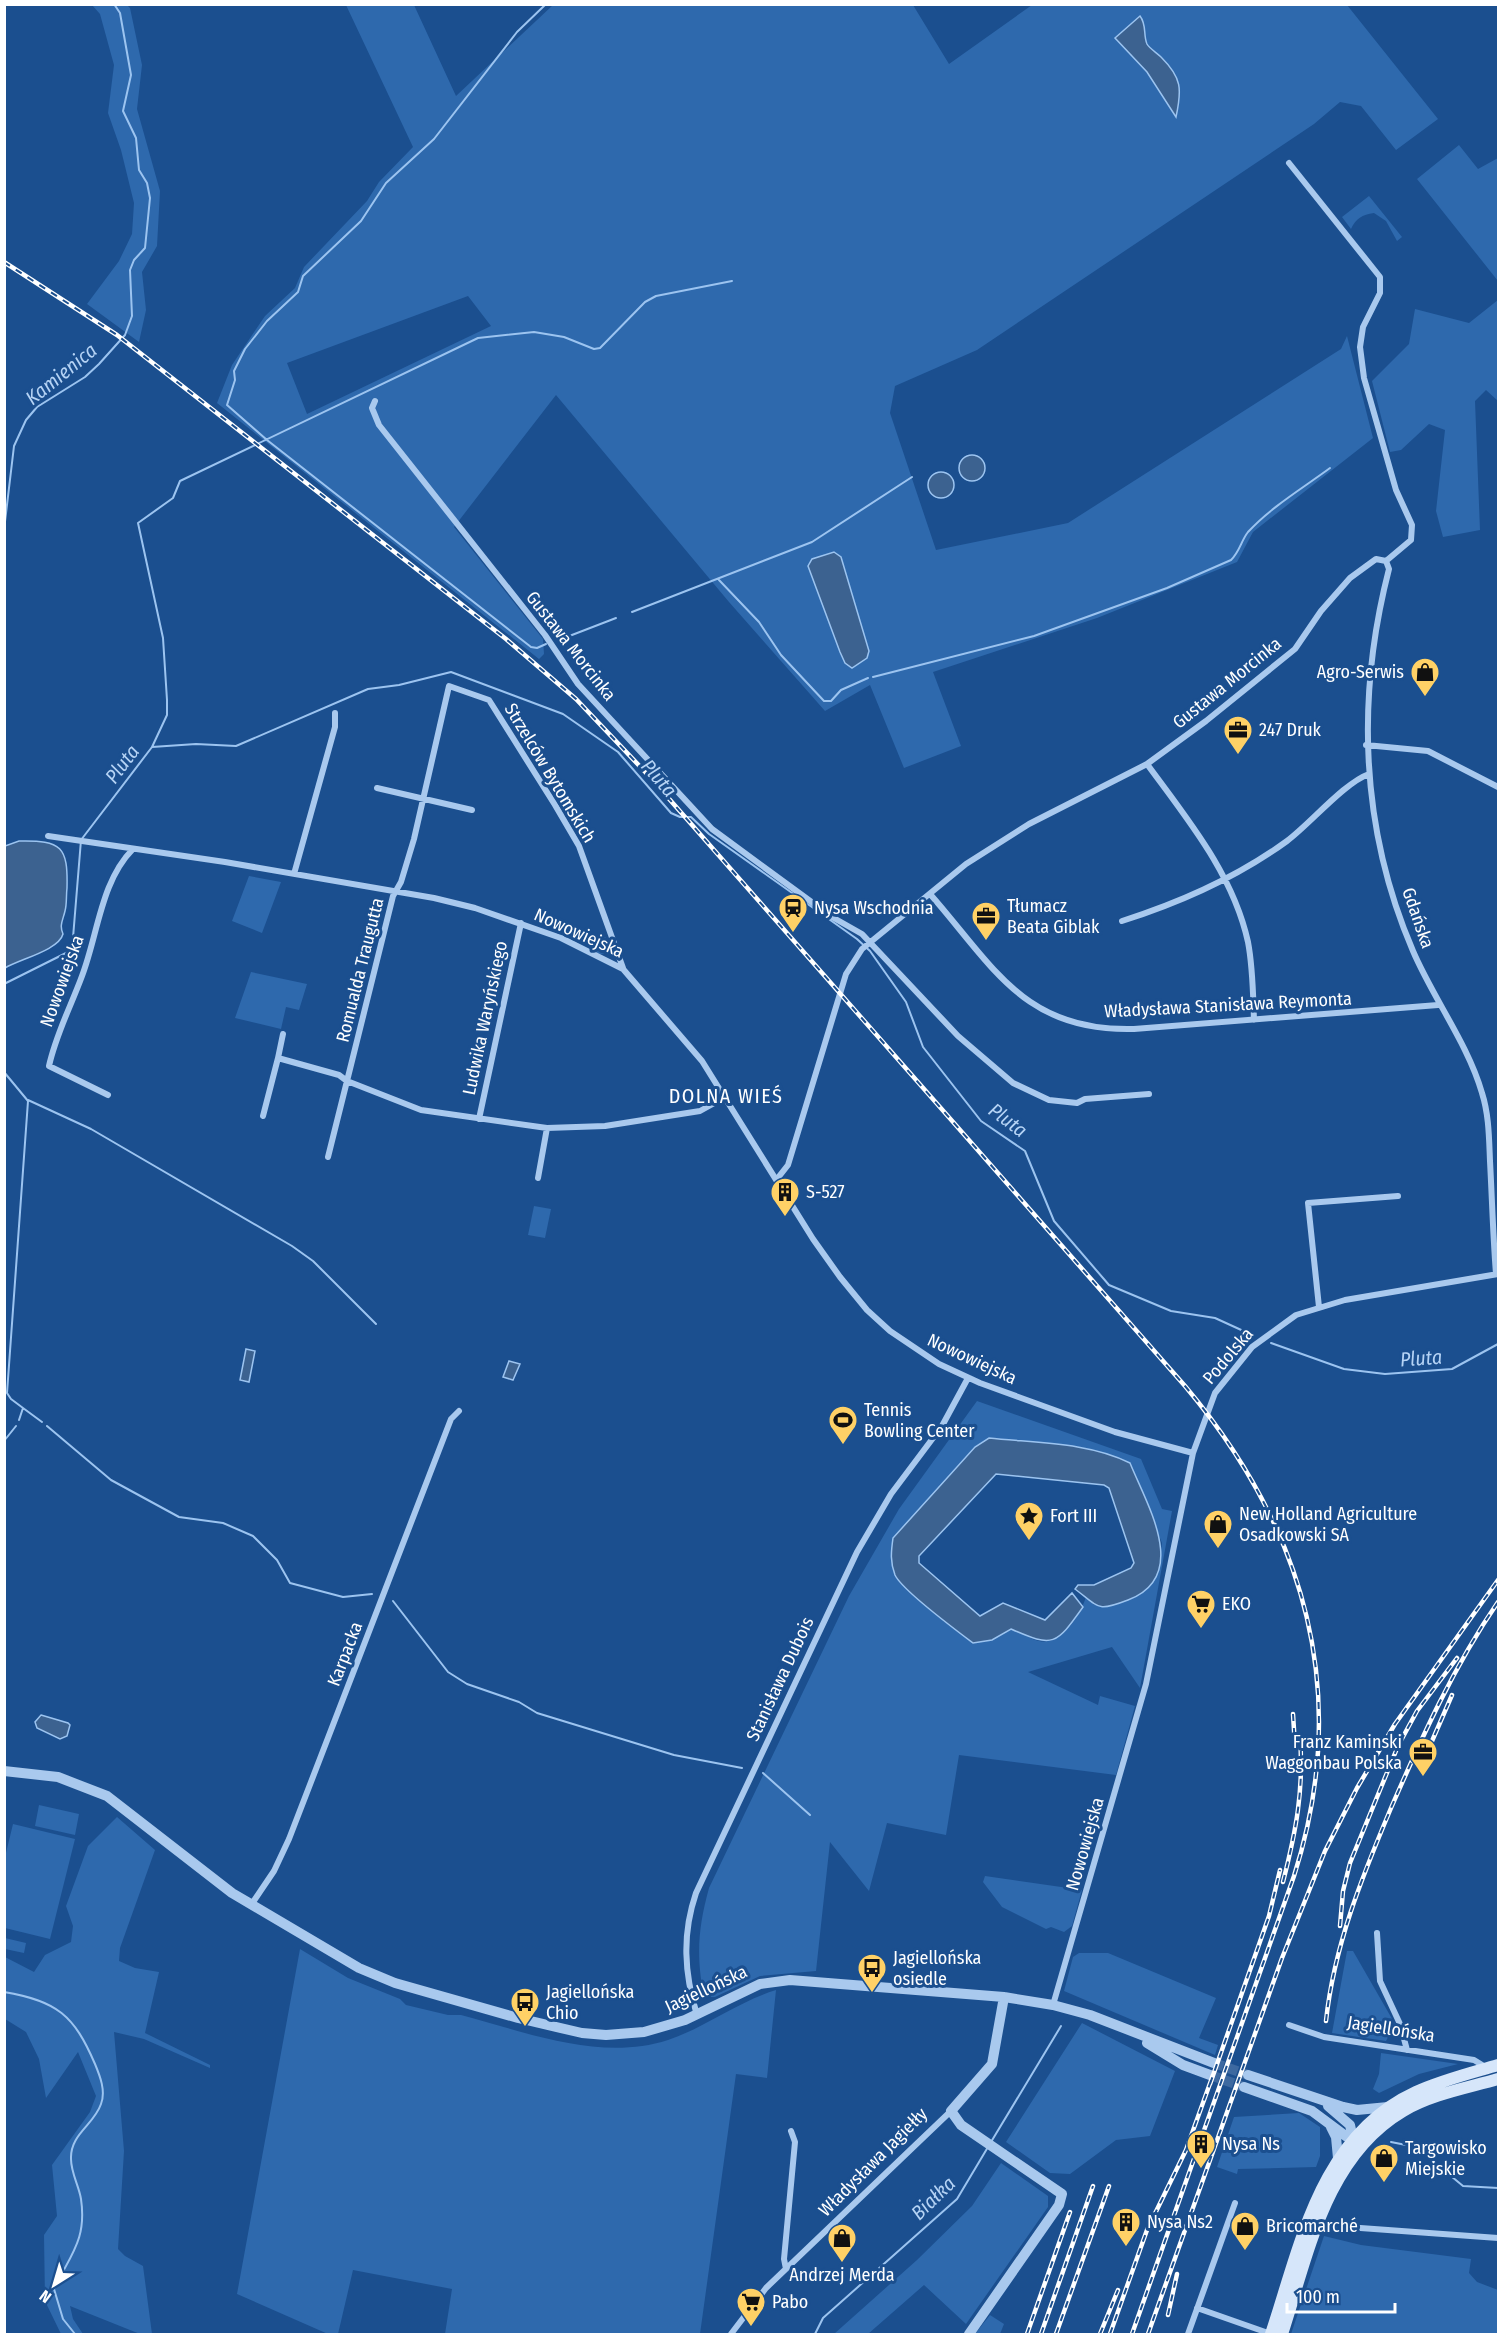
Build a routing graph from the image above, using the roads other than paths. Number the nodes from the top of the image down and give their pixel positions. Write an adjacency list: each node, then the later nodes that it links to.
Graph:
1 (1288, 163): 3 (street, Gustawa Morcinka)
2 (375, 401): 21 (street, Gustawa Morcinka)
3 (1386, 561): 6 (street, Gdańska); 7 (street, Gustawa Morcinka)
4 (449, 686): 11 (street, Romualda Traugutta); 22 (street, Strzelców Bytomskich)
5 (335, 712): 15 (street)
6 (1366, 745): 8 (street, Gdańska); 9 (street)
7 (1147, 764): 16 (street); 18 (street, Gustawa Morcinka)
8 (1369, 774): 16 (street); 23 (street, Gdańska)
9 (1498, 787)
10 (377, 788): 11 (street)
11 (423, 799): 12 (street); 17 (street, Romualda Traugutta)
12 (472, 810)
13 (48, 836): 14 (street, Nowowiejska)
14 (133, 849): 15 (street, Nowowiejska); 29 (street, Nowowiejska)
15 (294, 874): 17 (street, Nowowiejska)
16 (1226, 880): 19 (street); 24 (street)
17 (396, 891): 20 (street, Nowowiejska); 27 (street, Romualda Traugutta)
18 (930, 894): 21 (street, Gustawa Morcinka); 24 (street, Władysława Stanisława Reymonta)
19 (1122, 921)
20 (521, 924): 22 (street, Nowowiejska); 32 (street, Ludwika Waryńskiego)
21 (867, 945): 28 (street, Gustawa Morcinka); 36 (street, Gustawa Morcinka)
22 (623, 969): 30 (street, Nowowiejska)
23 (1438, 1005): 24 (street, Władysława Stanisława Reymonta); 38 (street, Gdańska)
24 (1254, 1020)
25 (283, 1034): 26 (street)
26 (278, 1058): 27 (street); 31 (street)
27 (347, 1081): 32 (street); 34 (street, Romualda Traugutta)
28 (1149, 1094)
29 (108, 1095)
30 (726, 1096): 33 (street); 36 (street, Nowowiejska)
31 (263, 1116)
32 (479, 1119): 33 (street)
33 (548, 1128): 35 (street)
34 (328, 1157)
35 (538, 1178)
36 (777, 1179): 40 (street, Nowowiejska)
37 (1398, 1196): 39 (street)
38 (1497, 1274): 39 (street, Podolska)
39 (1319, 1307): 42 (street, Podolska)
40 (968, 1378): 42 (street, Nowowiejska); 48 (street, Stanisława Dubois)
41 (459, 1411): 44 (street, Karpacka)
42 (1193, 1453): 47 (street, Nowowiejska)
43 (4, 1771): 44 (street, Jagiellońska)
44 (251, 1905): 48 (street, Jagiellońska)
45 (1377, 1933): 51 (street)
46 (1004, 1997): 47 (street, Jagiellońska); 48 (street, Jagiellońska); 62 (street, Władysława Jagiełły)
47 (1053, 2005): 50 (street, Jagiellońska)
48 (697, 2015)
49 (1289, 2025): 51 (street, Jagiellońska)
50 (1126, 2030): 52 (street, Jagiellońska); 54 (street, Jagiellońska)
51 (1407, 2050): 53 (street, Jagiellońska)
52 (1214, 2063)
53 (1493, 2067): 61 (main road, Jagiellońska)
54 (1210, 2075)
55 (1248, 2075): 58 (street, Jagiellońska)
56 (1498, 2079): 66 (main road)
57 (1244, 2087): 60 (street)
58 (1301, 2094): 59 (street, Jagiellońska); 60 (street)
59 (1321, 2101): 61 (street, Jagiellońska); 65 (street, Jagiellońska)
60 (1297, 2105): 63 (street)
61 (1388, 2107): 65 (main road)
62 (951, 2110): 72 (street, Władysława Jagiełły); 75 (street)
63 (1328, 2121): 65 (street); 68 (street)
64 (791, 2131): 72 (street)
65 (1353, 2139): 66 (street); 67 (street, Jagiellońska); 68 (main road)
66 (1367, 2140): 67 (main road)
67 (1356, 2152): 70 (main road)
68 (1338, 2158): 77 (main road)
69 (1235, 2203): 73 (street)
70 (1318, 2225): 71 (street); 78 (main road)
71 (1498, 2238)
72 (786, 2269): 74 (street, Władysława Jagiełły)
73 (1197, 2308): 76 (street); 77 (street)
74 (731, 2334)
75 (969, 2334)
76 (1188, 2334)
77 (1271, 2334)
78 (1282, 2334)

